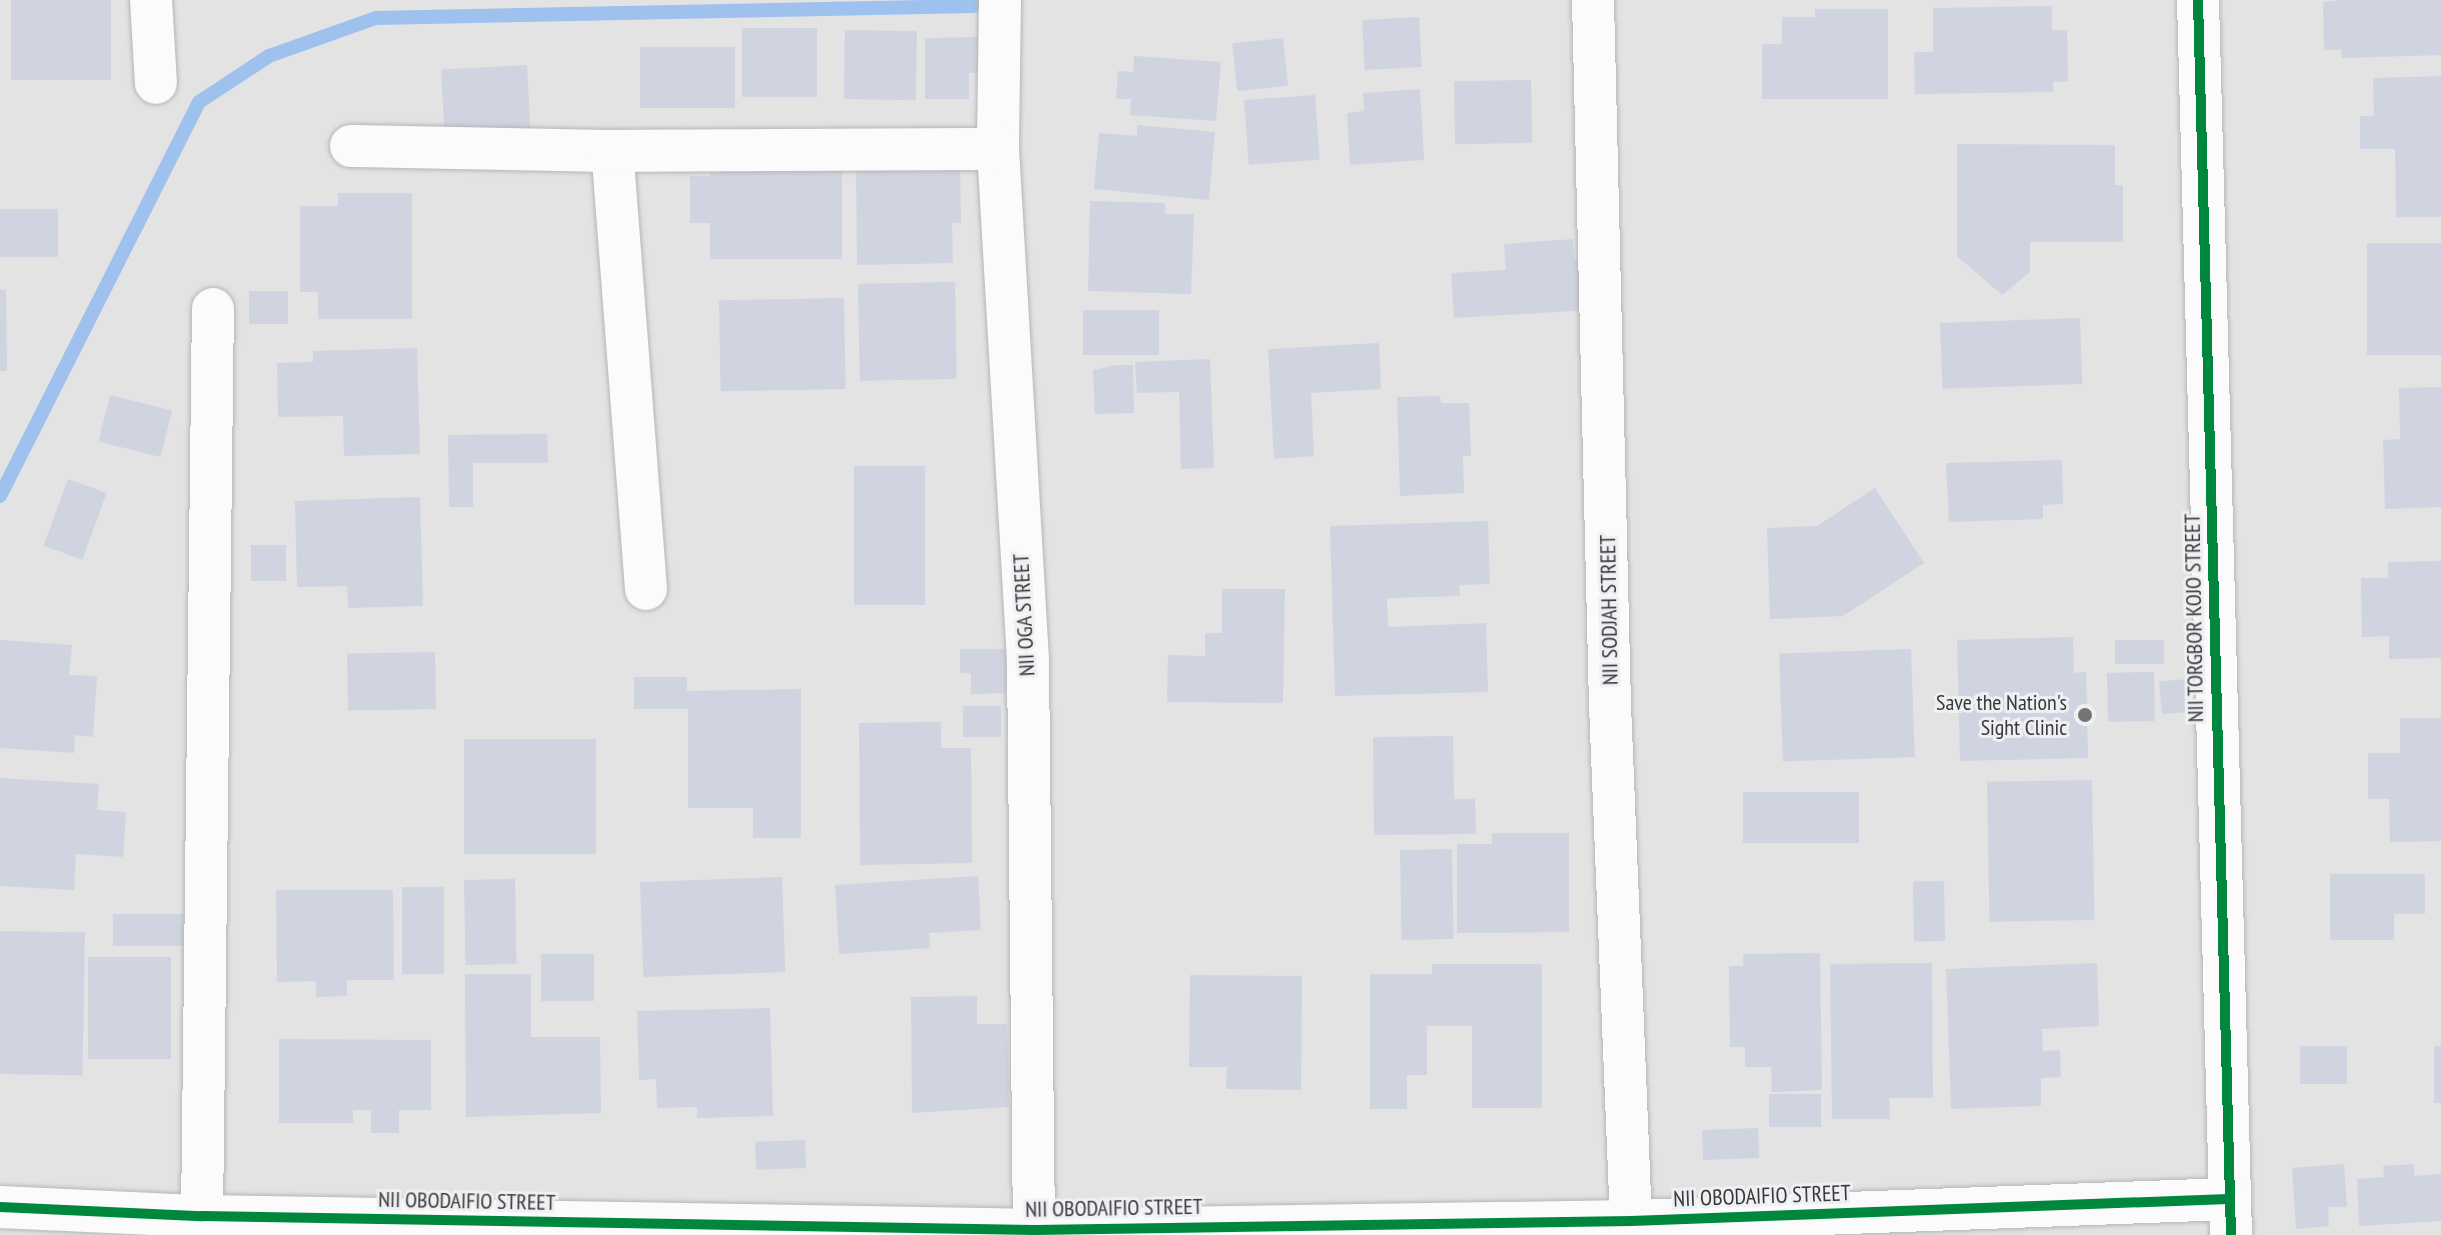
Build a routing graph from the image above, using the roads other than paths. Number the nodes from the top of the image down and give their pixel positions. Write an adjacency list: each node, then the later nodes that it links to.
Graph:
1 (151, 0): 5 (street)
2 (1000, 0): 7 (street, NII OGA STREET)
3 (1593, 0): 14 (street, NII SODJAH STREET)
4 (2198, 0): 13 (street, NII TORGBOR KOJO STREET)
5 (156, 83)
6 (351, 146): 8 (street)
7 (998, 149): 8 (street); 16 (street, NII OGA STREET)
8 (612, 151): 10 (street)
9 (213, 309): 12 (street)
10 (646, 589)
11 (0, 1207): 12 (street, NII OBODAIFIO STREET)
12 (202, 1216): 15 (street, NII OBODAIFIO STREET)
13 (2230, 1217): 14 (street, NII OBODAIFIO STREET)
14 (1631, 1221): 16 (street, NII OBODAIFIO STREET)
15 (317, 1227): 17 (street, NII OBODAIFIO STREET)
16 (1034, 1230): 17 (street, NII OBODAIFIO STREET)
17 (824, 1231)

